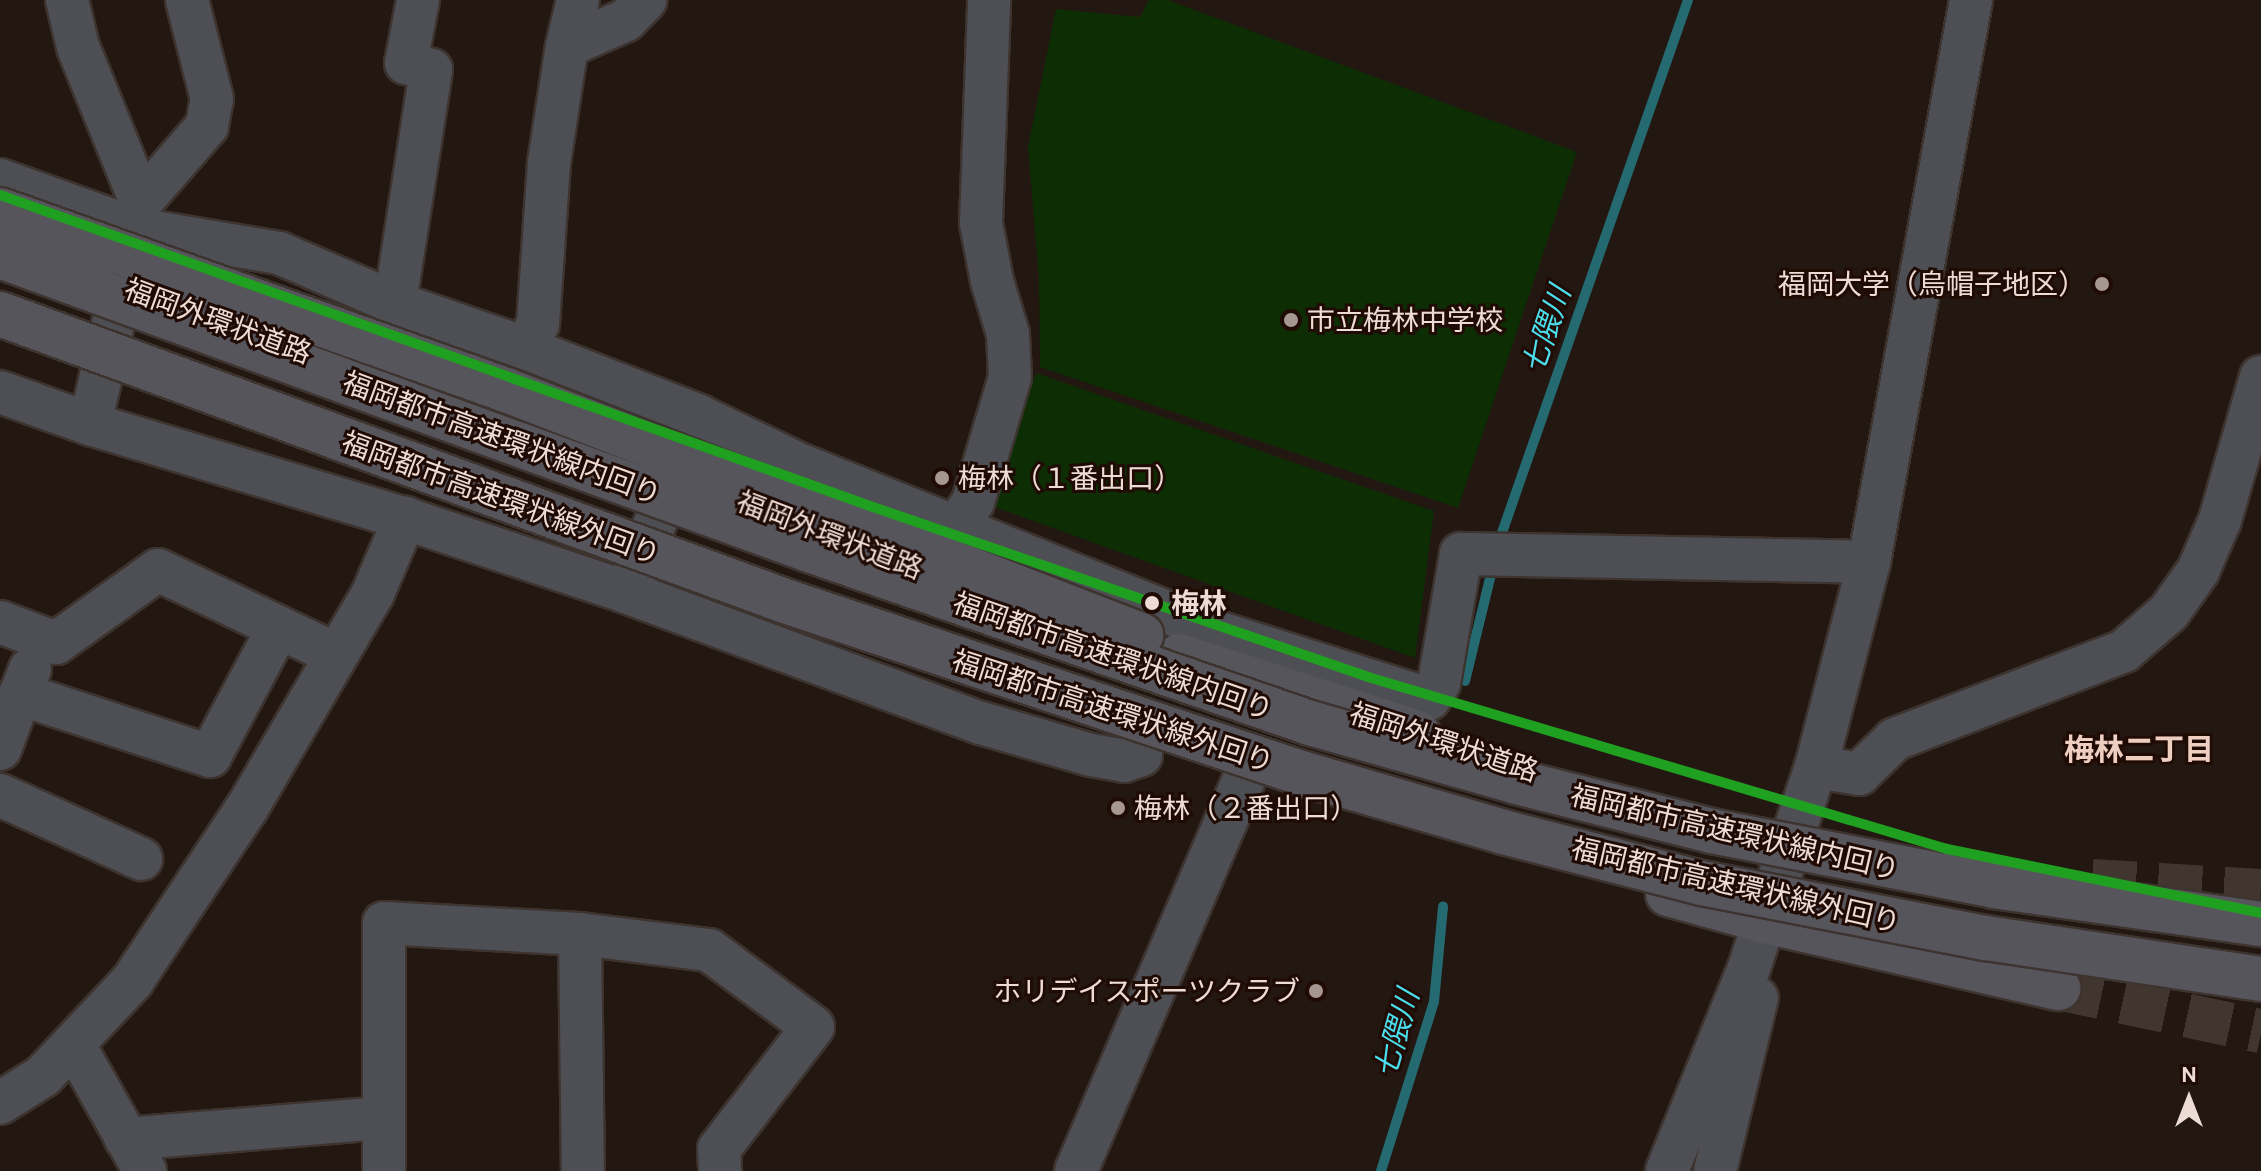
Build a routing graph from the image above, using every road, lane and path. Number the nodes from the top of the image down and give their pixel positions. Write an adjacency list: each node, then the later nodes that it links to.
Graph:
1 (67, 0): 11 (street)
2 (187, 0): 11 (street)
3 (418, 0): 15 (street)
4 (578, 0): 8 (street)
5 (645, 0): 8 (street)
6 (989, 0): 27 (street)
7 (1971, 0): 28 (street)
8 (567, 46): 19 (street)
9 (0, 180): 11 (street)
10 (0, 210): 41 (highway, bridge)
11 (138, 215): 14 (street); 15 (street)
12 (0, 242): 14 (highway, 福岡外環状道路)
13 (0, 256): 41 (highway, 福岡都市高速環状線内回り, bridge)
14 (122, 287): 20 (street); 25 (highway, 福岡外環状道路)
15 (395, 303): 19 (street)
16 (0, 314): 30 (highway, 福岡都市高速環状線外回り, bridge)
17 (0, 325): 20 (highway)
18 (0, 347): 30 (highway, bridge)
19 (525, 348): 23 (street)
20 (104, 363): 24 (street); 29 (highway)
21 (2261, 377): 37 (street)
22 (0, 392): 24 (street)
23 (699, 416): 25 (street); 27 (street)
24 (90, 424): 26 (street)
25 (674, 476): 29 (street); 40 (highway, 福岡外環状道路)
26 (405, 518): 29 (street); 34 (street)
27 (956, 527): 28 (street)
28 (1869, 562): 37 (street)
29 (634, 576): 38 (highway)
30 (785, 601): 47 (highway, 福岡都市高速環状線外回り, bridge)
31 (0, 622): 33 (street)
32 (279, 627): 33 (street); 34 (street); 35 (street)
33 (41, 637): 35 (street)
34 (335, 654): 49 (street)
35 (20, 694): 36 (street)
36 (0, 749)
37 (1816, 767): 40 (street)
38 (1246, 774): 44 (highway); 56 (street)
39 (0, 795): 42 (street)
40 (1797, 828): 43 (highway, 福岡外環状道路); 44 (street)
41 (1712, 831): 45 (highway, 福岡都市高速環状線内回り, bridge)
42 (141, 859)
43 (2092, 881)
44 (1765, 921): 48 (highway); 57 (street); 58 (street)
45 (2261, 924)
46 (580, 934): 51 (street); 54 (street); 55 (street)
47 (2261, 979)
48 (2058, 988)
49 (74, 1045): 50 (street); 52 (street)
50 (0, 1103)
51 (383, 1118): 52 (street); 53 (street)
52 (136, 1155)
53 (384, 1171)
54 (583, 1171)
55 (720, 1171)
56 (1076, 1171)
57 (1667, 1171)
58 (1715, 1171)

